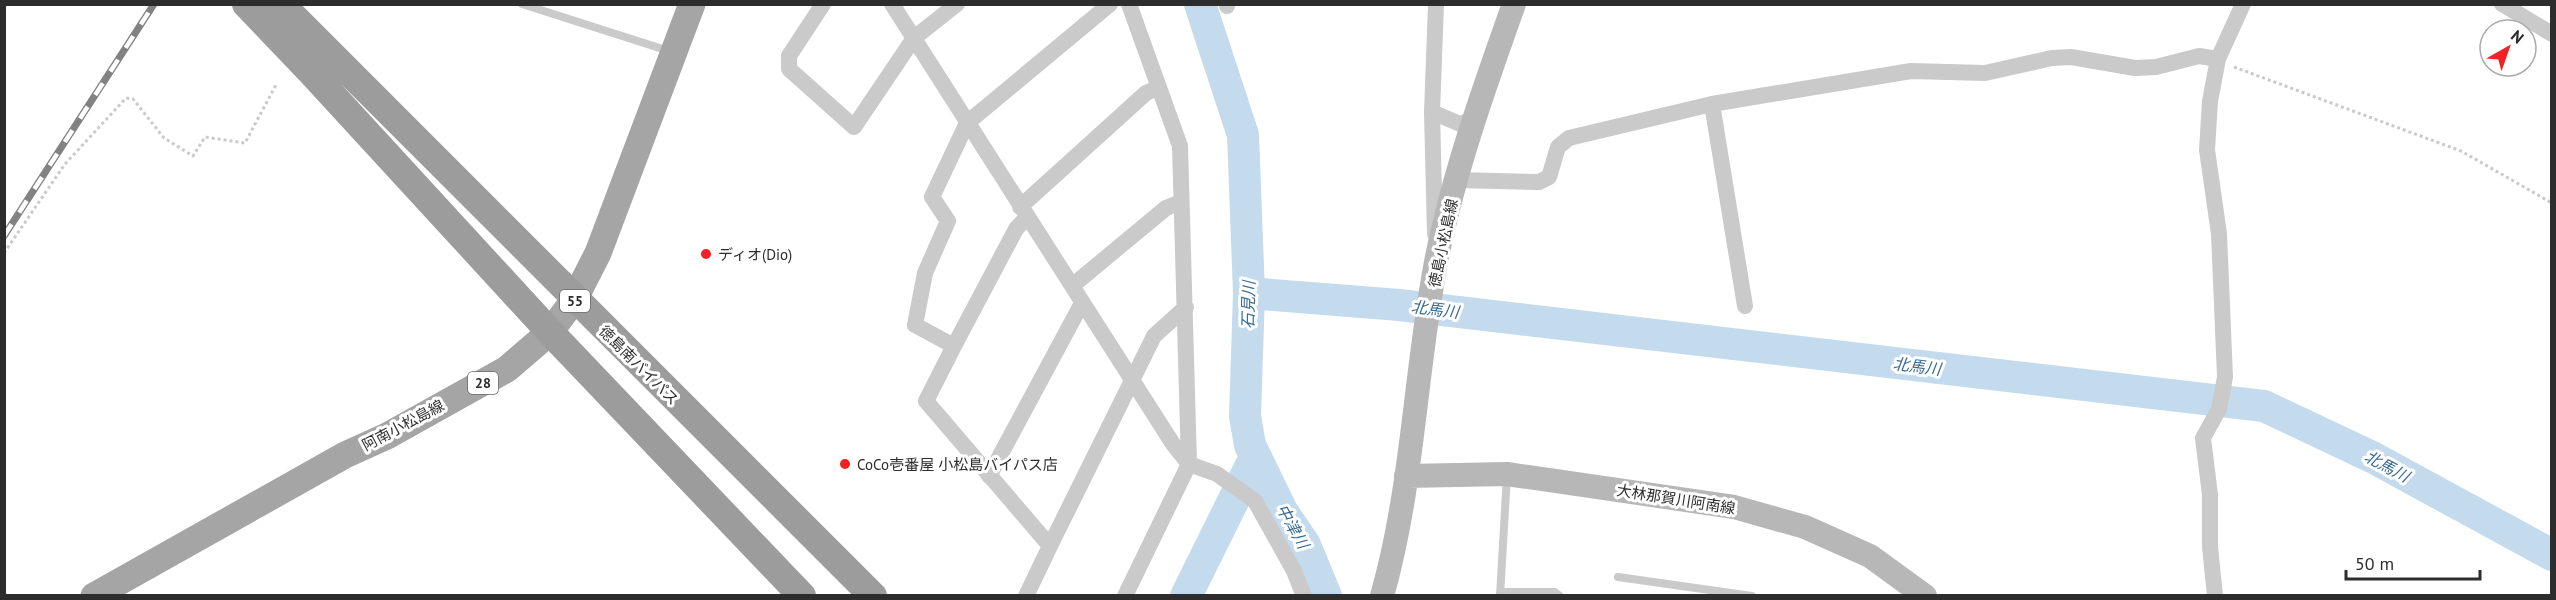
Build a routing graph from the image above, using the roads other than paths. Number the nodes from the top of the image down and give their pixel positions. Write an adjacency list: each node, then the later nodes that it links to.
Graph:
1 (246, 4): 32 (highway, 55)
2 (281, 4): 28 (highway, 徳島南バイパス / 55)
3 (522, 4): 16 (lane)
4 (692, 4): 16 (main road, 阿南小松島線 / 28)
5 (823, 4): 15 (street)
6 (892, 4): 15 (street)
7 (957, 4): 15 (street)
8 (1110, 4): 22 (street)
9 (1129, 4): 18 (street)
10 (1436, 4): 20 (street)
11 (1514, 4): 21 (main road, 徳島小松島線)
12 (2243, 4): 17 (street)
13 (2502, 4): 14 (street)
14 (2552, 34)
15 (914, 38): 22 (street)
16 (673, 52): 28 (main road, 阿南小松島線 / 28)
17 (2217, 61): 19 (street); 52 (street)
18 (1159, 87): 24 (street); 25 (street)
19 (1712, 104): 23 (street); 30 (street)
20 (1432, 111): 21 (street); 26 (street)
21 (1476, 118): 23 (main road, 徳島小松島線)
22 (967, 123): 25 (street); 33 (street)
23 (1457, 180): 26 (main road, 徳島小松島線)
24 (1181, 202): 27 (street); 31 (street)
25 (1023, 212): 27 (street); 33 (street)
26 (1436, 262): 38 (main road, 徳島小松島線)
27 (1072, 286): 29 (street)
28 (574, 300): 32 (main road, 阿南小松島線 / 28); 44 (highway, 徳島南バイパス / 55)
29 (1082, 303): 34 (street); 37 (street)
30 (1745, 306)
31 (1186, 307): 34 (street); 35 (street)
32 (550, 332): 42 (main road, 阿南小松島線 / 28); 43 (highway, 55)
33 (954, 346): 37 (street)
34 (1132, 382): 35 (street); 39 (street)
35 (1189, 464): 46 (street); 47 (street)
36 (1507, 474): 38 (main road, 大林那賀川阿南線); 41 (lane); 51 (main road, 大林那賀川阿南線)
37 (989, 476): 39 (street)
38 (1406, 476): 48 (main road, 徳島小松島線)
39 (1050, 546): 45 (street)
40 (1618, 577): 50 (lane)
41 (1500, 594): 49 (lane)
42 (94, 596)
43 (802, 596)
44 (873, 596)
45 (1026, 596)
46 (1125, 596)
47 (1304, 596)
48 (1382, 596)
49 (1560, 596)
50 (1752, 596)
51 (1925, 596)
52 (2215, 596)

